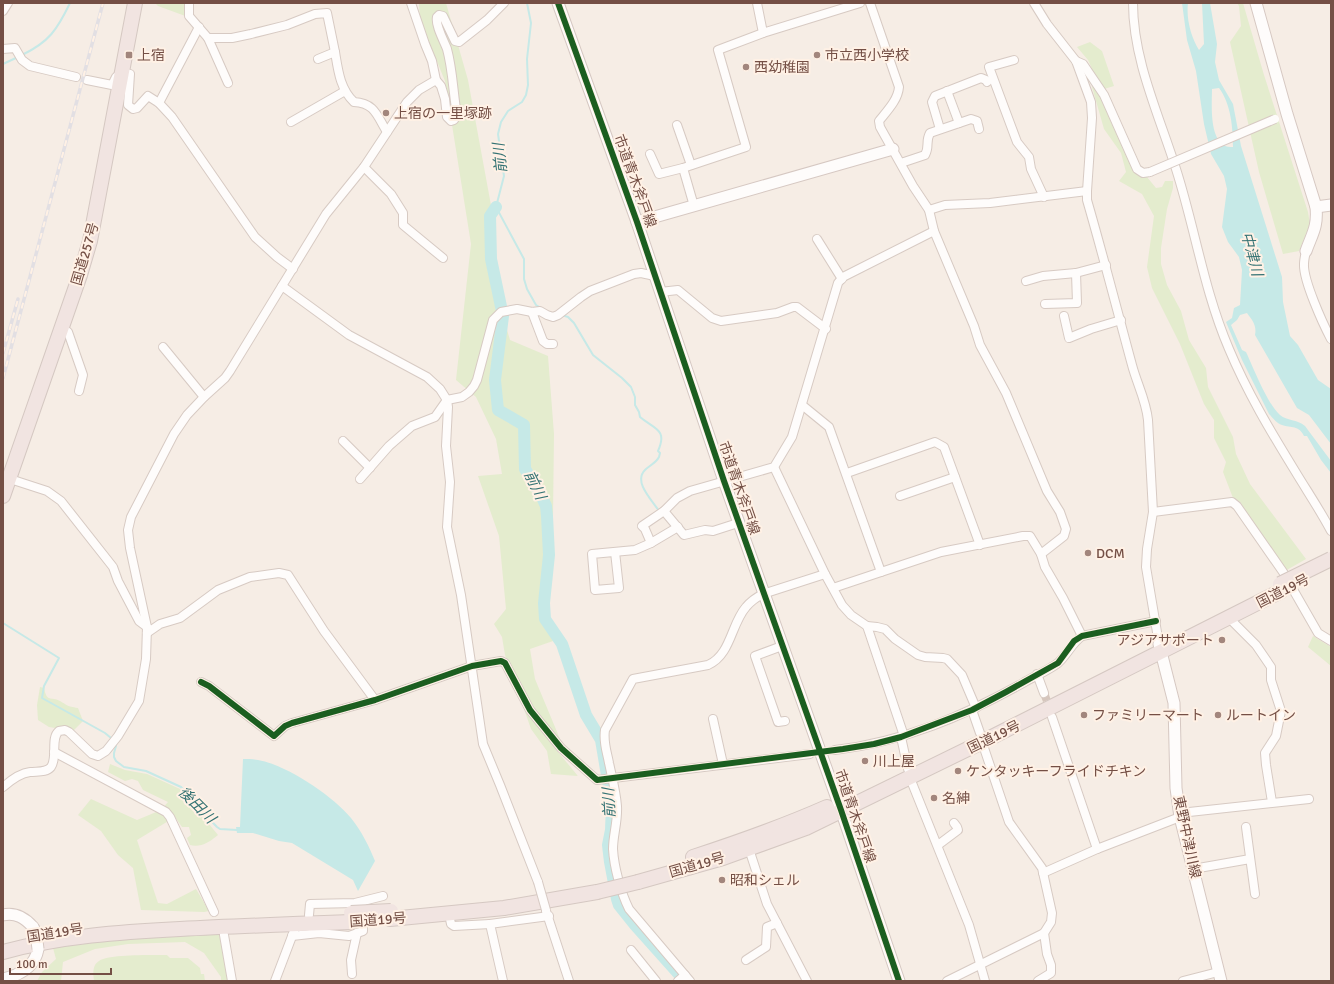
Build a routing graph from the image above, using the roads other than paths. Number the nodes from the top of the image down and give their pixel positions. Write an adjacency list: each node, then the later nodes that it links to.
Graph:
1 (8, 3): 13 (street)
2 (135, 3): 22 (highway, 国道257号)
3 (189, 3): 14 (street)
4 (411, 3): 25 (street)
5 (504, 3): 25 (street)
6 (558, 3): 49 (street, 市道青木斧戸線)
7 (757, 3): 15 (street)
8 (860, 3): 15 (street)
9 (870, 3): 38 (street)
10 (1034, 3): 21 (street)
11 (1133, 3): 89 (street)
12 (1256, 3): 31 (street)
13 (3, 11)
14 (199, 27): 16 (street); 30 (street)
15 (763, 33): 42 (street)
16 (208, 38): 18 (street); 27 (street)
17 (3, 49): 23 (street)
18 (335, 52): 19 (street); 28 (street)
19 (318, 59)
20 (1014, 60): 44 (street)
21 (1076, 61): 31 (street, bridge); 43 (street)
22 (122, 72): 24 (street); 30 (street); 66 (highway, 国道257号)
23 (76, 77)
24 (87, 80)
25 (436, 80): 37 (street)
26 (987, 82): 29 (street)
27 (228, 83)
28 (345, 91): 32 (street); 37 (street)
29 (947, 91): 33 (street); 35 (street)
30 (159, 103): 55 (street)
31 (1287, 114): 47 (street)
32 (291, 122)
33 (959, 123): 35 (street); 36 (street)
34 (677, 125): 42 (street)
35 (940, 129): 40 (street)
36 (979, 129)
37 (387, 132): 41 (street)
38 (893, 149): 40 (street); 46 (street)
39 (650, 154): 42 (street)
40 (901, 163): 48 (street)
41 (364, 167): 53 (street); 55 (street)
42 (687, 167): 46 (street)
43 (1087, 191): 44 (street); 54 (street)
44 (1044, 197): 48 (street)
45 (1331, 205): 47 (street)
46 (694, 206): 49 (street)
47 (1316, 207): 52 (street)
48 (929, 210): 50 (street)
49 (637, 222): 57 (street, 市道青木斧戸線)
50 (934, 231): 58 (street); 93 (street)
51 (817, 239): 58 (street)
52 (1306, 252): 68 (street)
53 (443, 258)
54 (1106, 265): 56 (street); 65 (street)
55 (292, 269): 60 (street)
56 (1076, 274): 59 (street); 62 (street)
57 (655, 276): 61 (street, 市道青木斧戸線); 63 (street)
58 (842, 279): 67 (street)
59 (1026, 281)
60 (282, 286): 72 (street); 73 (street)
61 (660, 292): 67 (street); 82 (street, 市道青木斧戸線)
62 (1045, 304)
63 (532, 312): 69 (street); 73 (street)
64 (1064, 316): 65 (street)
65 (1121, 320): 86 (street)
66 (62, 327): 71 (street); 80 (highway, 国道257号)
67 (826, 329): 74 (street)
68 (1331, 339)
69 (552, 344)
70 (163, 347): 72 (street)
71 (79, 391)
72 (204, 396): 104 (street)
73 (447, 400): 77 (street); 109 (street)
74 (802, 405): 76 (street); 78 (street)
75 (343, 441): 77 (street)
76 (774, 466): 82 (street); 97 (street)
77 (370, 468): 81 (street)
78 (847, 473): 79 (street); 96 (street)
79 (955, 477): 84 (street); 91 (street)
80 (6, 478): 83 (highway, 国道257号); 104 (street)
81 (360, 479)
82 (724, 481): 85 (street); 87 (street, 市道青木斧戸線)
83 (3, 496)
84 (900, 496)
85 (664, 511): 88 (street); 90 (street)
86 (1153, 512): 102 (street); 106 (street)
87 (738, 523): 88 (street); 100 (street, 市道青木斧戸線)
88 (678, 527): 90 (street)
89 (1331, 531)
90 (650, 543): 92 (street)
91 (980, 545): 93 (street); 96 (street)
92 (615, 552): 92 (street)
93 (1041, 554): 105 (street)
94 (1331, 558): 99 (highway, 国道19号, bridge)
95 (1331, 567): 99 (highway, 国道19号)
96 (881, 572): 98 (street)
97 (825, 574): 98 (street); 100 (street)
98 (833, 588): 103 (street)
99 (1281, 588): 101 (highway, 国道19号); 108 (highway, 国道19号)
100 (763, 594): 107 (street, 市道青木斧戸線); 125 (street)
101 (1229, 618): 108 (highway, 国道19号); 128 (street)
102 (1156, 621): 105 (street); 108 (street)
103 (867, 626): 114 (street); 118 (street)
104 (147, 630): 113 (street); 121 (street)
105 (1082, 636): 110 (street)
106 (1331, 641)
107 (782, 646): 117 (street); 129 (street, 市道青木斧戸線)
108 (1160, 648): 119 (highway, 国道19号); 130 (street, 東野中津川線)
109 (472, 666): 113 (street); 125 (street); 145 (street, bridge)
110 (1037, 674): 112 (street); 114 (street)
111 (201, 682): 113 (street)
112 (1044, 694)
113 (375, 700)
114 (974, 709): 118 (street); 119 (street)
115 (1052, 717): 134 (street)
116 (713, 719): 123 (street)
117 (785, 721)
118 (902, 737): 120 (street); 124 (street)
119 (981, 738): 124 (highway, 国道19号); 138 (street)
120 (835, 750)
121 (54, 752): 126 (street); 144 (street)
122 (810, 754): 123 (street)
123 (723, 764): 125 (street)
124 (909, 774): 129 (highway, 国道19号); 133 (street)
125 (613, 779): 163 (street)
126 (3, 787)
127 (1310, 799): 128 (street)
128 (1272, 802): 130 (street)
129 (840, 806): 135 (highway, 国道19号); 139 (highway, 国道19号); 172 (street, 市道青木斧戸線)
130 (1180, 815): 134 (street); 137 (street, 東野中津川線)
131 (954, 822): 133 (street)
132 (1246, 827): 136 (street)
133 (938, 845): 160 (street)
134 (1097, 849): 138 (street)
135 (749, 850): 139 (highway, 国道19号); 151 (street)
136 (1250, 860): 137 (street); 141 (street)
137 (1193, 869): 162 (street, 東野中津川線)
138 (1043, 873): 154 (street)
139 (637, 878): 140 (highway, 国道19号)
140 (596, 888): 146 (highway, 国道19号); 149 (highway, 国道19号)
141 (1255, 894)
142 (384, 896): 143 (street)
143 (362, 902): 148 (street); 150 (street)
144 (214, 912)
145 (547, 913): 152 (street); 168 (street)
146 (449, 914): 149 (highway, 国道19号); 152 (street)
147 (3, 915): 164 (street, bridge)
148 (309, 915): 150 (highway, 国道19号); 156 (highway, 国道19号)
149 (391, 915): 150 (highway, 国道19号, bridge)
150 (353, 923): 153 (highway, 国道19号); 161 (street)
151 (777, 923): 159 (street); 171 (street)
152 (490, 924): 167 (street)
153 (294, 930): 158 (highway, 国道19号); 166 (street)
154 (1044, 933): 160 (street); 175 (street)
155 (224, 935): 165 (street)
156 (3, 942)
157 (631, 950): 169 (street)
158 (3, 952)
159 (746, 960)
160 (981, 964): 173 (street); 174 (street)
161 (352, 974)
162 (1219, 976): 176 (street)
163 (688, 978): 170 (street)
164 (3, 979)
165 (232, 981)
166 (275, 981)
167 (503, 981)
168 (569, 981)
169 (656, 981)
170 (678, 981)
171 (807, 981)
172 (899, 981)
173 (947, 981)
174 (986, 981)
175 (1038, 981)
176 (1183, 981)

